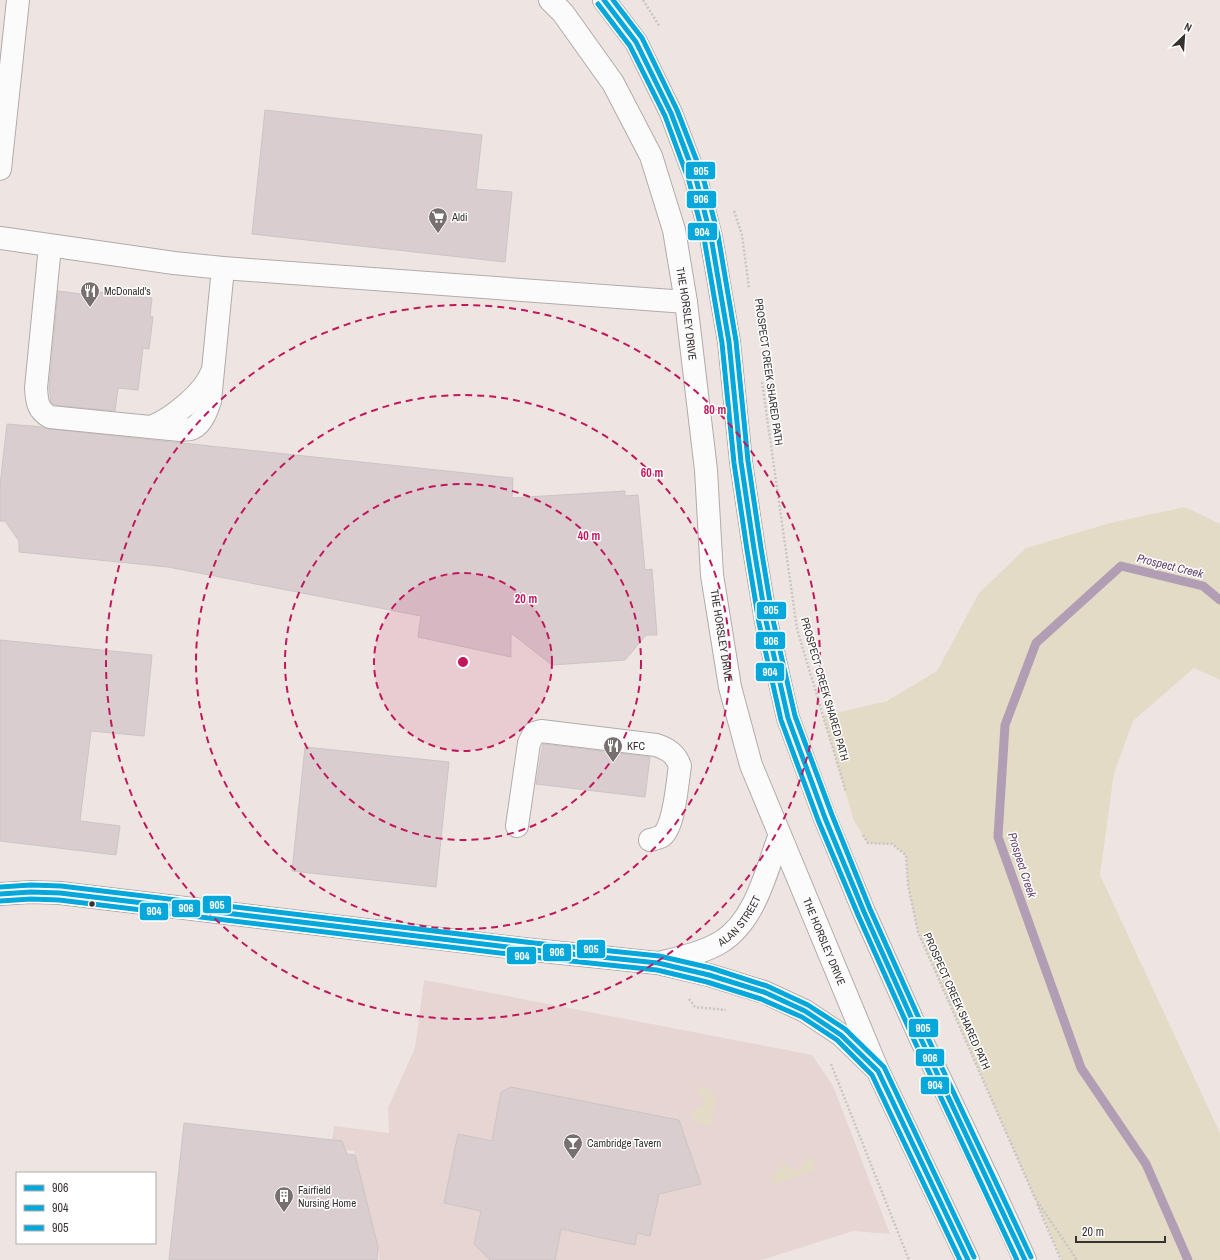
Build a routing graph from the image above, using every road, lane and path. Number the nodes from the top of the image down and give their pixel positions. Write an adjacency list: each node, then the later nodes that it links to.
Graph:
1 (18, 0): 6 (main road)
2 (550, 0): 12 (main road, THE HORSLEY DRIVE)
3 (604, 0): 28 (main road)
4 (643, 0): 5 (path)
5 (662, 30)
6 (0, 169)
7 (732, 205): 11 (path, PROSPECT CREEK SHARED PATH)
8 (0, 238): 9 (main road)
9 (50, 246): 10 (main road); 10 (main road)
10 (223, 268): 12 (main road)
11 (750, 296)
12 (686, 302): 17 (main road, THE HORSLEY DRIVE)
13 (761, 375): 14 (path, PROSPECT CREEK SHARED PATH)
14 (848, 798)
15 (517, 826): 18 (main road)
16 (861, 832): 25 (path, PROSPECT CREEK SHARED PATH)
17 (779, 837): 20 (main road, ALAN STREET); 24 (main road, THE HORSLEY DRIVE)
18 (650, 840)
19 (0, 894): 20 (main road, ALAN STREET)
20 (658, 963): 24 (main road, ALAN STREET)
21 (686, 996): 22 (path)
22 (732, 1010)
23 (829, 1059): 26 (path)
24 (878, 1071): 27 (main road, THE HORSLEY DRIVE)
25 (1035, 1198): 29 (path); 30 (path, PROSPECT CREEK SHARED PATH)
26 (909, 1260)
27 (968, 1260)
28 (1025, 1260)
29 (1060, 1260)
30 (1077, 1260)

